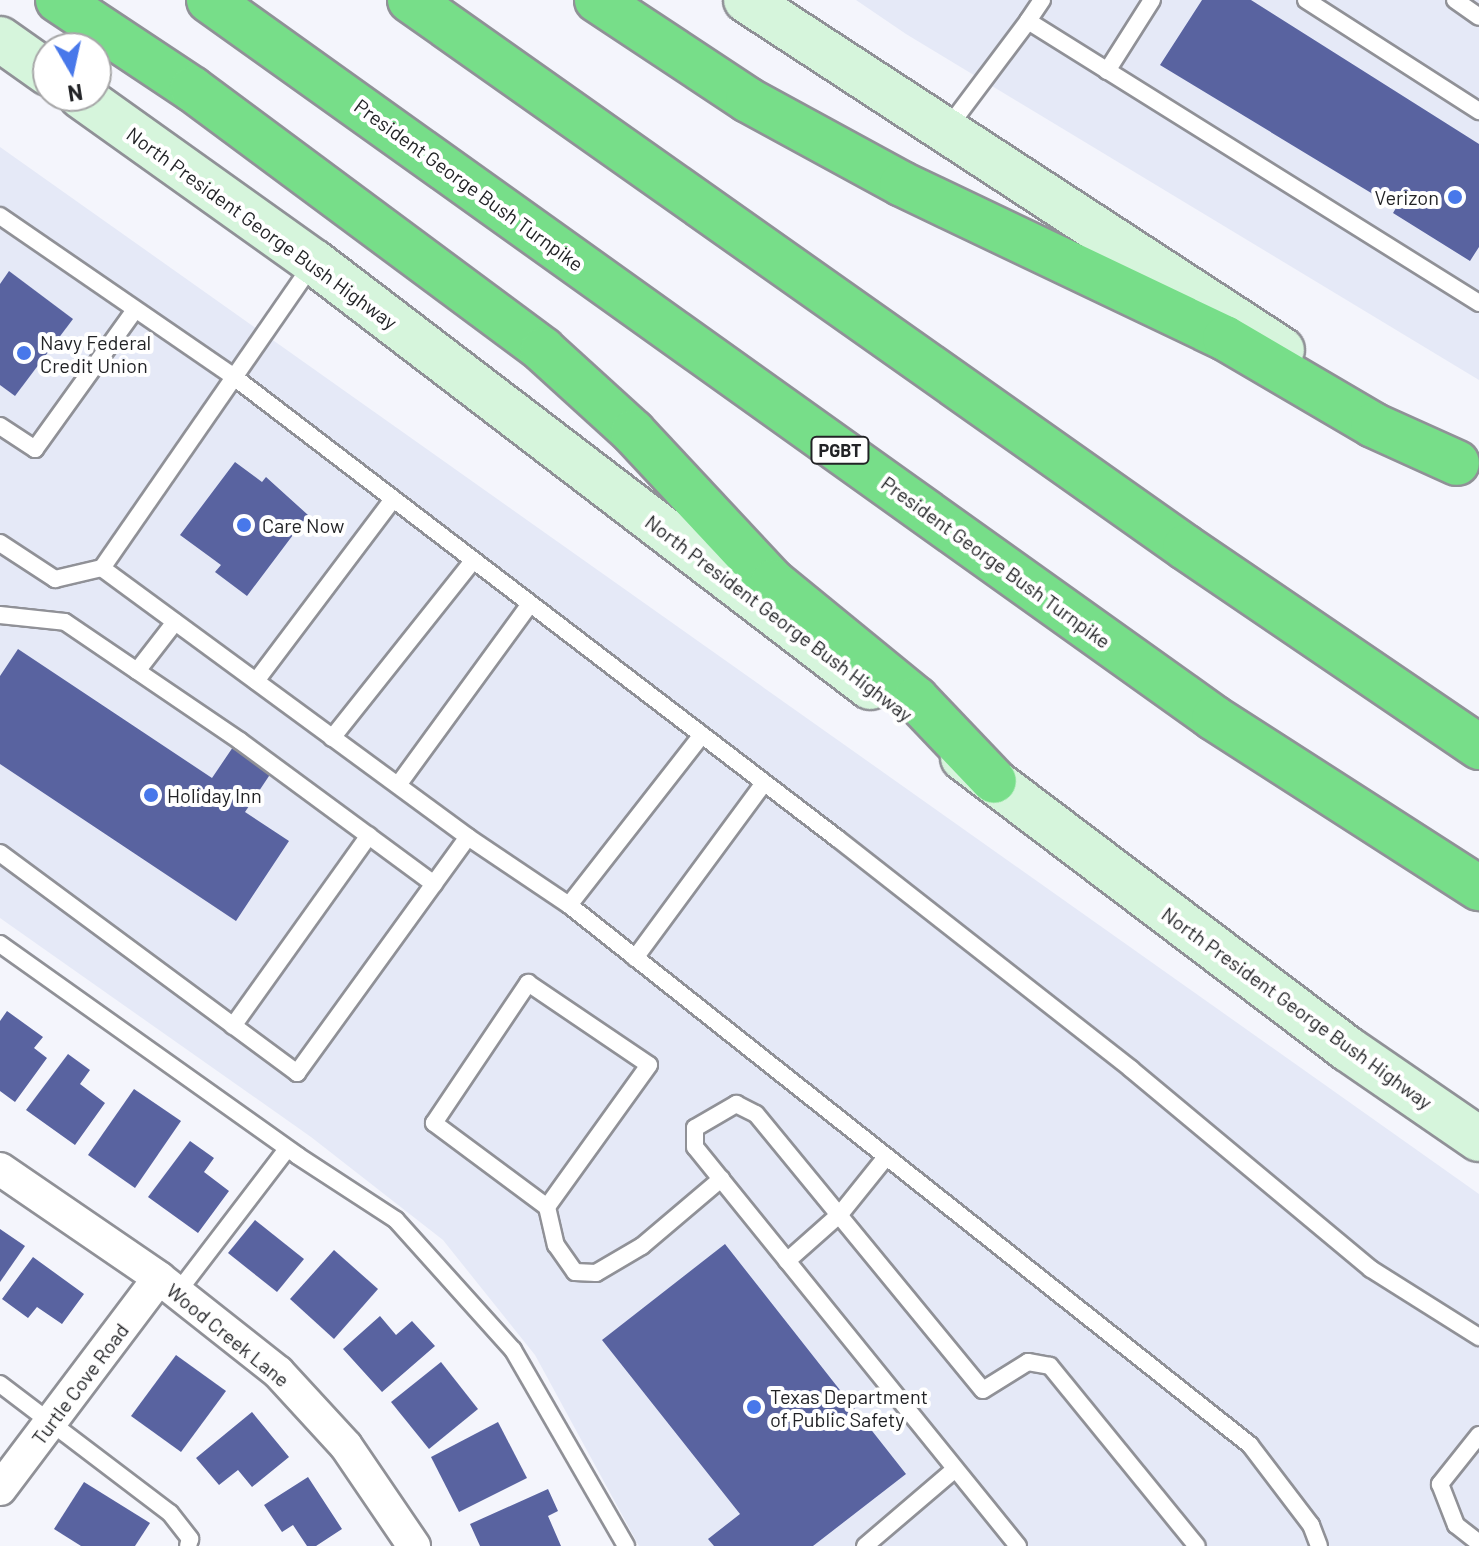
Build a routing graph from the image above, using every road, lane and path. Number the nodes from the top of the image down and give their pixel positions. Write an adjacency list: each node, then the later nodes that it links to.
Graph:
1 (58, 0): 37 (highway)
2 (209, 0): 44 (highway, President George Bush Turnpike / PGBT)
3 (410, 0): 36 (highway)
4 (597, 0): 24 (highway)
5 (746, 0): 17 (main road)
6 (1042, 0): 11 (lane)
7 (1152, 0): 14 (lane)
8 (1306, 0): 15 (lane)
9 (1455, 0): 10 (lane)
10 (1479, 17)
11 (1028, 21): 14 (lane); 17 (lane)
12 (0, 39): 13 (main road)
13 (32, 62)
14 (1107, 71): 20 (lane)
15 (1479, 111)
16 (103, 112): 19 (main road, North President George Bush Highway)
17 (946, 131): 24 (main road)
18 (0, 216): 21 (lane)
19 (314, 262): 22 (lane); 37 (main road, North President George Bush Highway)
20 (1479, 303)
21 (135, 310): 22 (lane); 23 (lane)
22 (234, 377): 25 (lane); 28 (lane)
23 (0, 426)
24 (1468, 470)
25 (393, 499): 27 (lane); 33 (lane)
26 (0, 543): 28 (lane)
27 (473, 561): 29 (lane); 35 (lane)
28 (102, 568): 31 (lane)
29 (530, 604): 34 (lane); 39 (lane)
30 (2, 621): 32 (lane)
31 (175, 622): 32 (lane); 33 (lane)
32 (137, 671): 40 (lane)
33 (256, 681): 35 (lane)
34 (702, 735): 38 (lane); 45 (lane)
35 (332, 738): 39 (lane)
36 (1479, 747)
37 (994, 781): 49 (main road, North President George Bush Highway)
38 (764, 783): 47 (lane); 60 (lane)
39 (398, 785): 41 (lane)
40 (369, 835): 43 (lane); 48 (lane)
41 (468, 837): 43 (lane); 45 (lane)
42 (0, 853): 48 (lane)
43 (434, 884): 48 (lane)
44 (1479, 888)
45 (569, 905): 47 (lane)
46 (0, 944): 52 (lane)
47 (635, 958): 53 (lane)
48 (233, 1026)
49 (1348, 1049): 50 (main road); 51 (main road, North President George Bush Highway)
50 (1479, 1105)
51 (1479, 1139)
52 (287, 1149): 59 (lane); 70 (lane)
53 (886, 1157): 57 (lane); 67 (lane)
54 (0, 1169): 59 (street, Wood Creek Lane)
55 (721, 1179): 56 (lane); 57 (lane); 58 (lane)
56 (547, 1207): 56 (lane)
57 (841, 1213): 58 (lane); 73 (lane)
58 (787, 1261): 64 (lane)
59 (168, 1286): 62 (street, Turtle Cove Road); 69 (street, Wood Creek Lane)
60 (1479, 1337)
61 (0, 1384): 62 (lane)
62 (52, 1421): 65 (street, Turtle Cove Road); 68 (lane)
63 (1479, 1435): 66 (lane)
64 (955, 1469): 71 (lane); 72 (lane)
65 (0, 1489)
66 (1479, 1543)
67 (1316, 1545)
68 (188, 1546)
69 (414, 1546)
70 (626, 1546)
71 (865, 1546)
72 (1018, 1546)
73 (1197, 1546)

